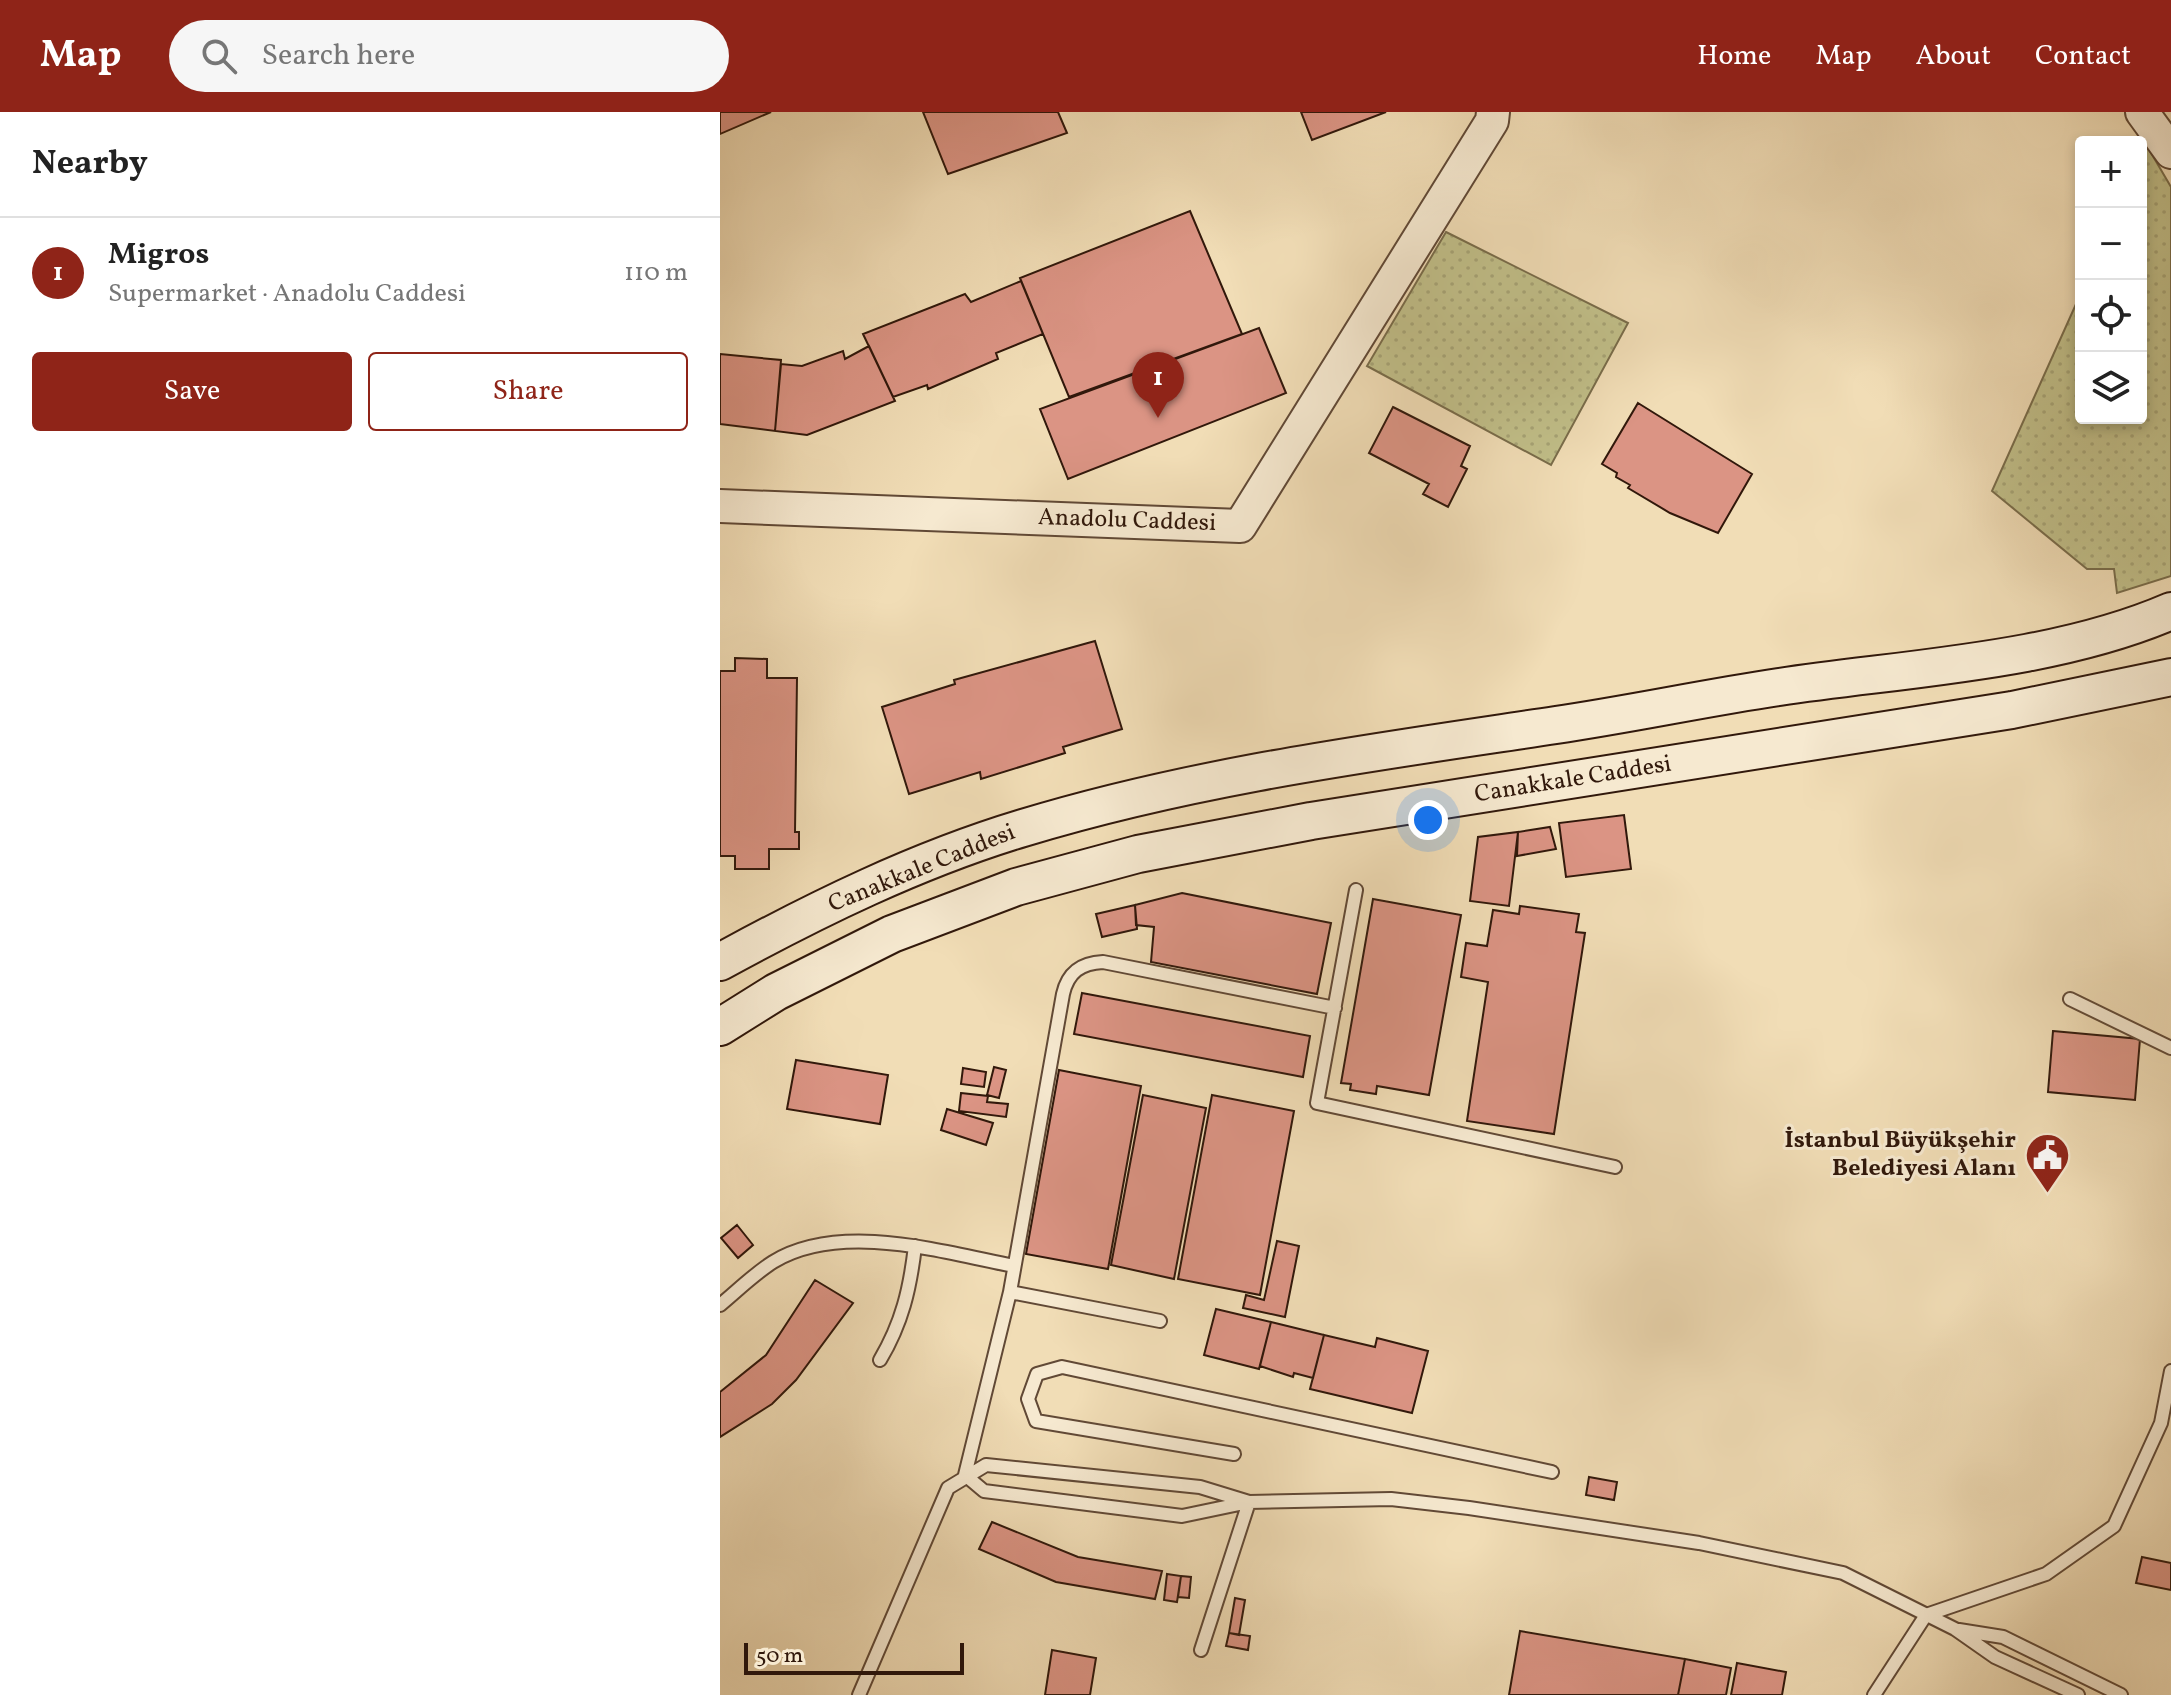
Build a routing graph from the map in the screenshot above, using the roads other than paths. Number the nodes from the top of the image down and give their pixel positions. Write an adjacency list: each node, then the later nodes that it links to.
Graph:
1 (1493, 112): 4 (street, Anadolu Caddesi)
2 (2142, 112): 3 (street)
3 (2171, 152)
4 (720, 506)
5 (2171, 611): 8 (main road, Canakkale Caddesi)
6 (2171, 677): 11 (main road, Canakkale Caddesi)
7 (1356, 890): 10 (lane)
8 (720, 962)
9 (2070, 999): 12 (lane)
10 (1335, 1008): 13 (lane); 15 (lane)
11 (720, 1027)
12 (2171, 1048)
13 (1615, 1167)
14 (915, 1246): 15 (lane); 17 (lane); 19 (lane)
15 (1014, 1266): 16 (lane)
16 (1010, 1292): 18 (lane); 23 (lane)
17 (720, 1305)
18 (1160, 1321)
19 (880, 1360)
20 (2171, 1371): 25 (lane)
21 (1234, 1454): 22 (lane)
22 (1552, 1472)
23 (965, 1475): 24 (lane); 24 (lane); 28 (lane)
24 (1249, 1502): 25 (lane); 27 (lane)
25 (1926, 1615): 26 (lane); 29 (lane)
26 (1955, 1629): 30 (lane); 31 (lane)
27 (1201, 1650)
28 (859, 1695)
29 (1874, 1695)
30 (2078, 1695)
31 (2121, 1695)

